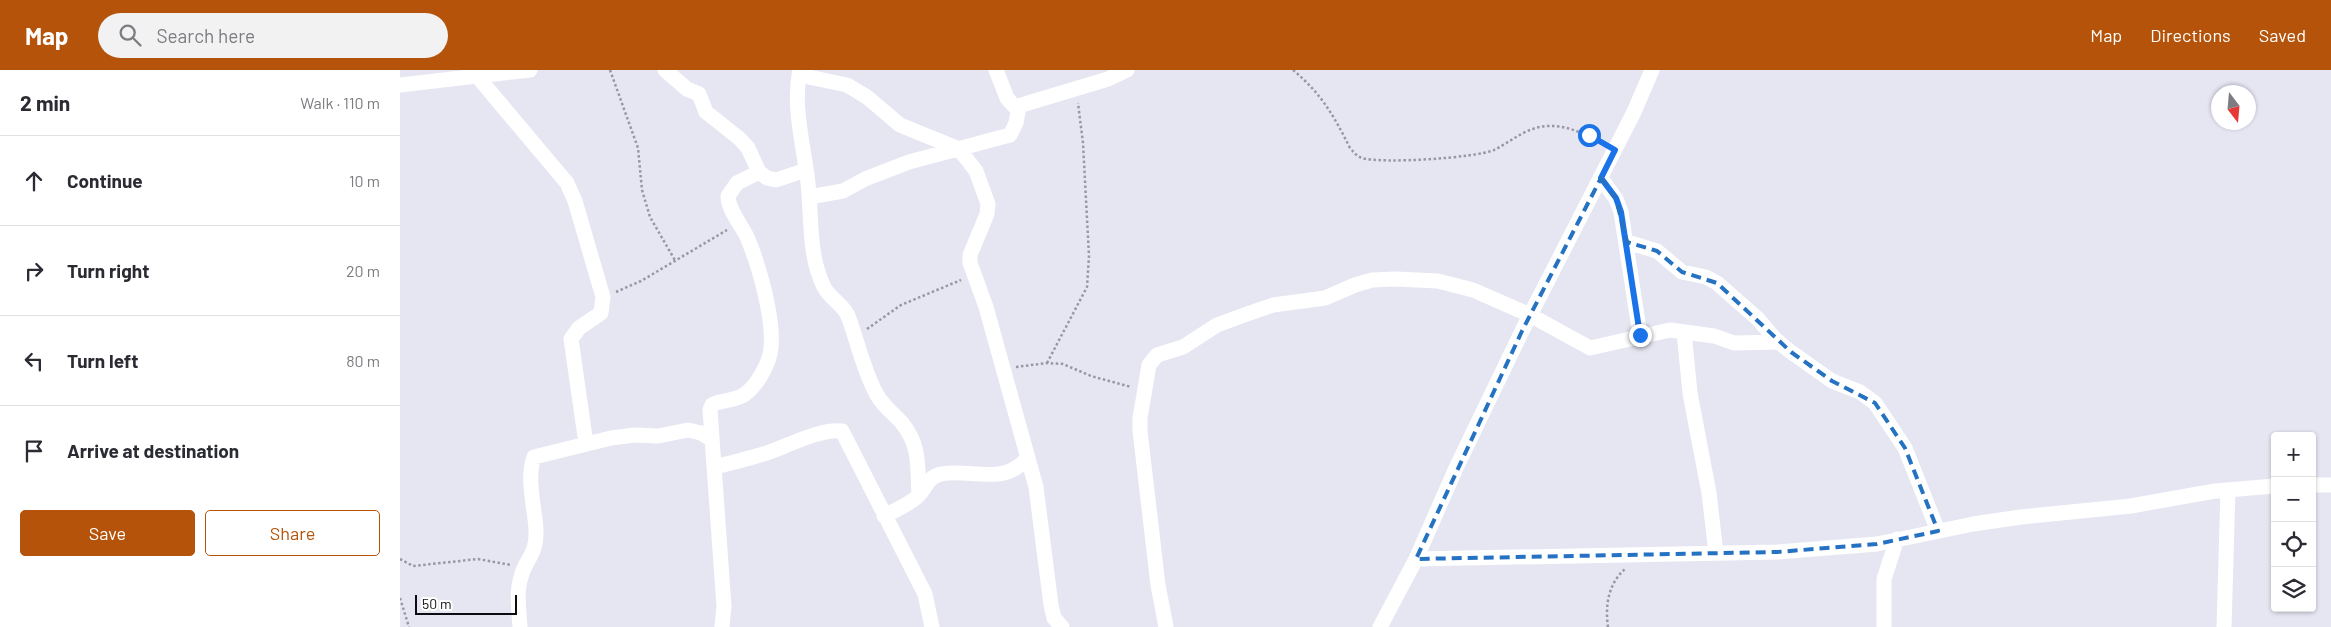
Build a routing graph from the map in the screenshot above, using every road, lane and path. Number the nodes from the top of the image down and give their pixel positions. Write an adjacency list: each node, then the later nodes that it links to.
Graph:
1 (530, 70): 9 (street)
2 (610, 70): 22 (path)
3 (665, 70): 17 (street)
4 (996, 70): 13 (street)
5 (1127, 70): 12 (street)
6 (1293, 70): 15 (path)
7 (1652, 70): 10 (street)
8 (799, 72): 14 (street); 16 (street)
9 (477, 76): 11 (street); 24 (street)
10 (1645, 78): 15 (street)
11 (400, 85)
12 (1074, 90): 13 (street); 30 (path)
13 (1019, 106): 14 (street)
14 (959, 149): 19 (street); 23 (street)
15 (1615, 150): 18 (street)
16 (806, 170): 17 (street); 19 (street)
17 (759, 172): 20 (street)
18 (1601, 178): 21 (street); 25 (street)
19 (809, 197): 28 (street)
20 (740, 224): 22 (path); 33 (street)
21 (1627, 242): 27 (street); 29 (street)
22 (676, 262): 24 (path)
23 (974, 275): 28 (path); 31 (street)
24 (603, 297): 34 (street)
25 (1530, 315): 27 (street); 32 (street); 48 (street)
26 (1684, 332): 27 (street); 29 (street); 45 (street)
27 (1640, 335)
28 (855, 340): 41 (street)
29 (1779, 342): 43 (street)
30 (1047, 363): 31 (path); 32 (path)
31 (1002, 370): 35 (street)
32 (1145, 389): 56 (street)
33 (712, 440): 34 (street); 36 (street)
34 (586, 444): 49 (street)
35 (1028, 457): 41 (street); 55 (street)
36 (714, 467): 42 (street); 53 (street)
37 (2316, 485): 38 (street)
38 (2331, 485)
39 (2271, 486): 40 (street)
40 (2228, 490): 43 (street); 60 (street)
41 (919, 494): 42 (street)
42 (884, 516): 54 (street)
43 (1938, 531): 44 (street)
44 (1897, 538): 45 (street); 59 (street)
45 (1716, 553): 46 (street)
46 (1640, 555): 48 (street); 58 (path)
47 (400, 559): 49 (path)
48 (1416, 559): 57 (street)
49 (524, 569): 52 (street)
50 (400, 598): 51 (path)
51 (409, 627)
52 (520, 627)
53 (722, 627)
54 (932, 627)
55 (1062, 627)
56 (1166, 627)
57 (1380, 627)
58 (1608, 627)
59 (1884, 627)
60 (2224, 627)

